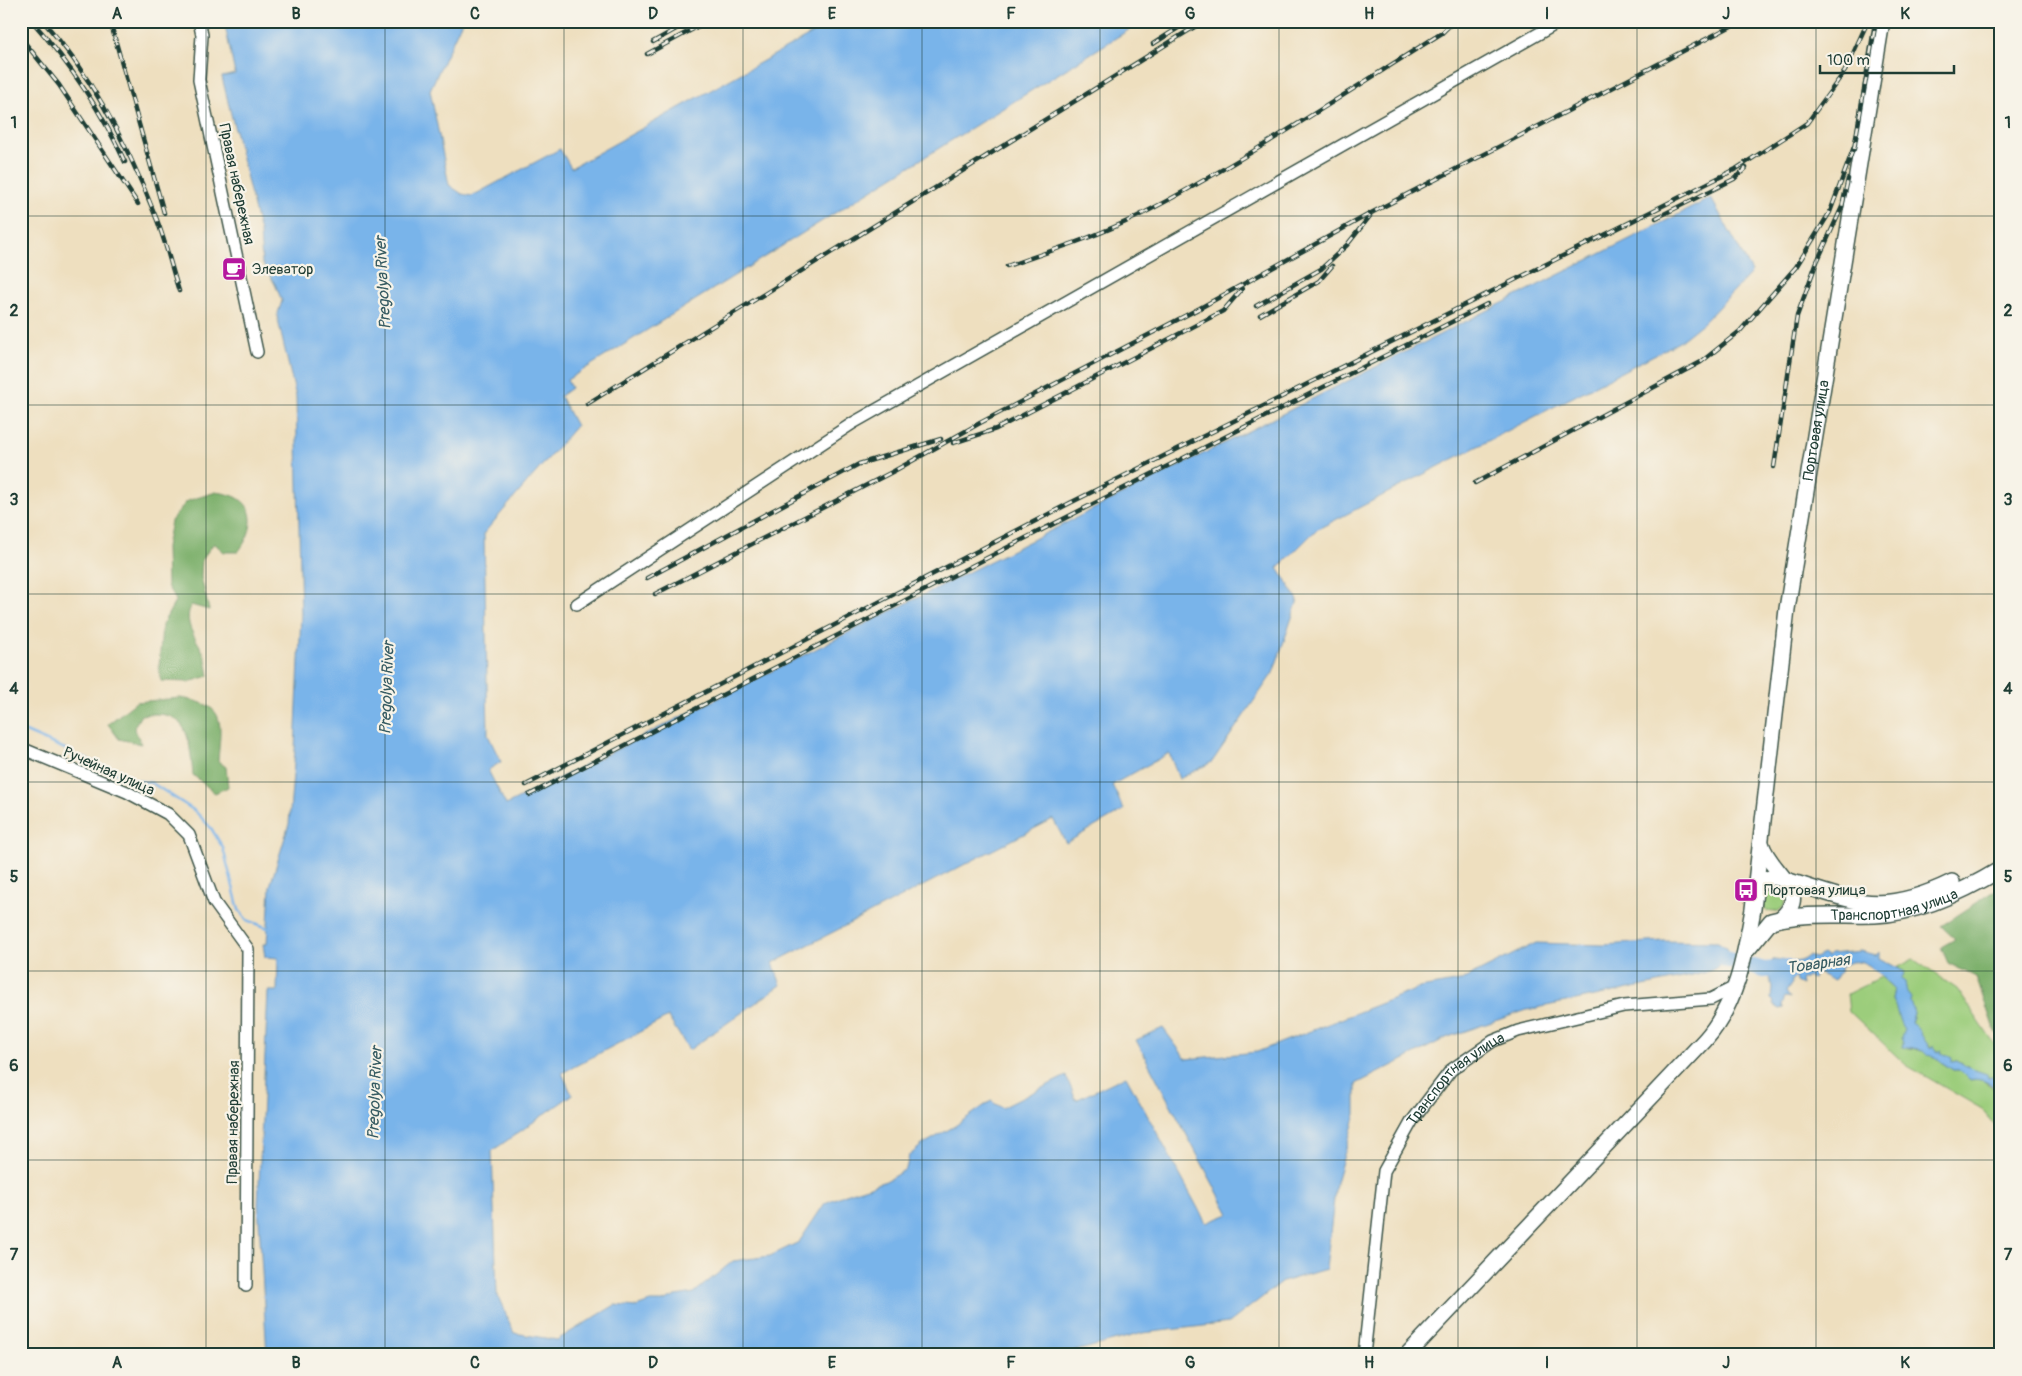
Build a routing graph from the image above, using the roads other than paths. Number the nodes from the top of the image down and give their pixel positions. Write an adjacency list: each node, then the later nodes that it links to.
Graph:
1 (199, 21): 4 (street, Правая набережная)
2 (1561, 21): 5 (street)
3 (1882, 21): 7 (main road, Портовая улица)
4 (257, 352)
5 (576, 604)
6 (21, 748): 15 (street, Ручейная улица)
7 (1761, 841): 10 (main road); 11 (main road, Портовая улица)
8 (2001, 858): 10 (main road, Транспортная улица)
9 (2001, 869): 13 (main road, Транспортная улица)
10 (1786, 881): 11 (main road, Транспортная улица); 13 (main road)
11 (1755, 887): 12 (main road)
12 (1753, 909): 13 (main road); 14 (main road)
13 (1776, 920): 14 (main road)
14 (1746, 954): 16 (main road)
15 (250, 958): 17 (street, Правая набережная)
16 (1735, 987): 18 (street, Транспортная улица); 19 (main road)
17 (246, 1286)
18 (1364, 1355)
19 (1407, 1355)

